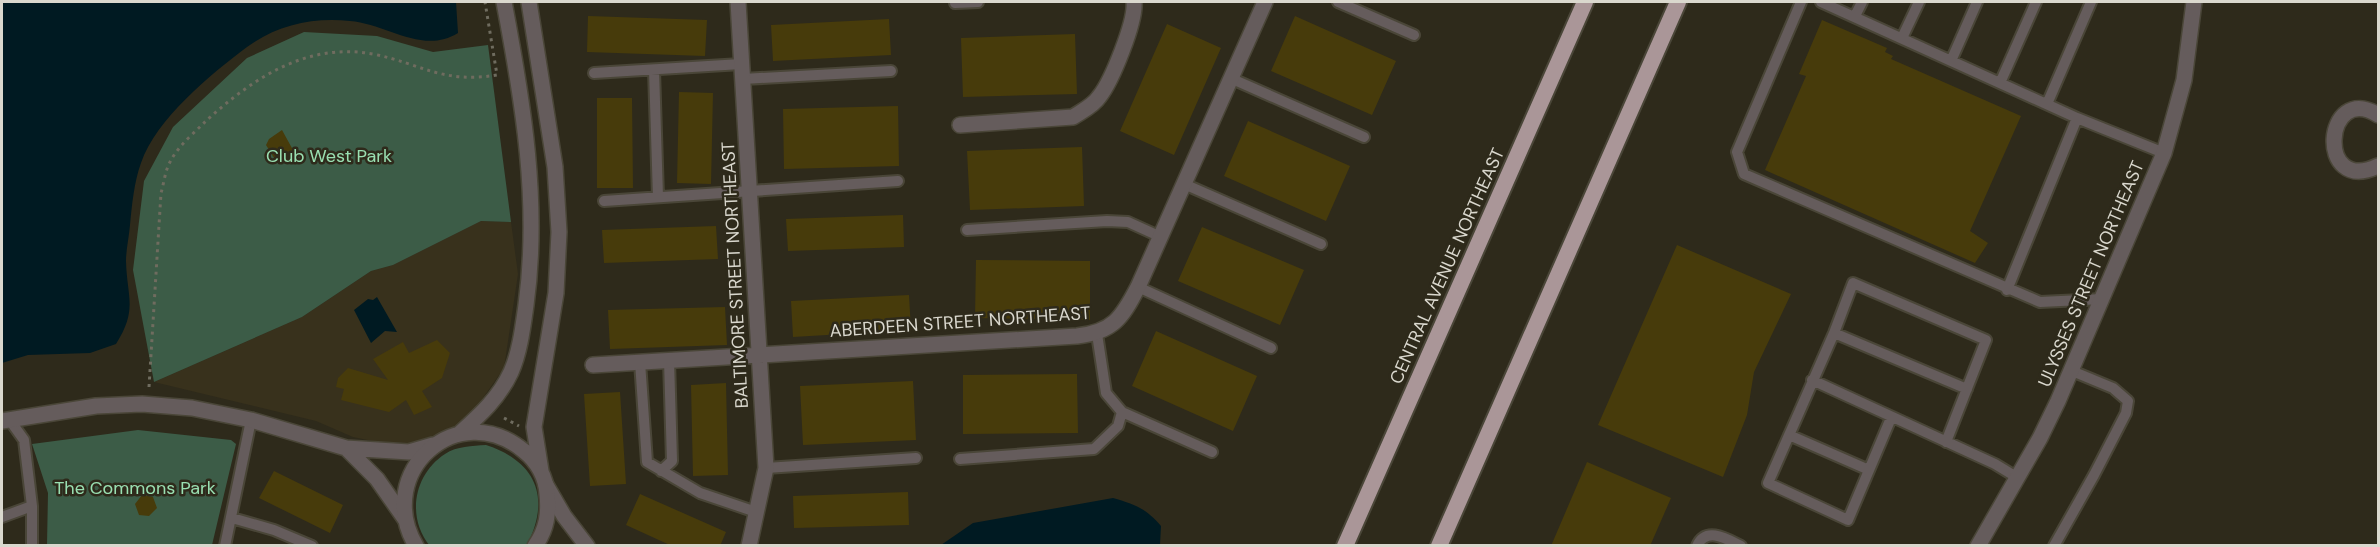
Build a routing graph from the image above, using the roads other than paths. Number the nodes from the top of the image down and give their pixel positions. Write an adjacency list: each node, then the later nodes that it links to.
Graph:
1 (504, 2): 61 (street)
2 (529, 2): 72 (street)
3 (738, 2): 25 (street, BALTIMORE STREET NORTHEAST)
4 (978, 2): 18 (lane)
5 (1134, 2): 32 (street)
6 (1265, 2): 27 (street, ABERDEEN STREET NORTHEAST)
7 (1338, 2): 20 (lane)
8 (1585, 2): 86 (highway, CENTRAL AVENUE NORTHEAST)
9 (1678, 2): 87 (highway)
10 (1800, 2): 45 (lane)
11 (1821, 2): 19 (lane)
12 (1862, 2): 19 (lane)
13 (1919, 2): 21 (lane)
14 (1977, 2): 22 (lane)
15 (2036, 2): 28 (lane)
16 (2091, 2): 29 (lane)
17 (2194, 2): 34 (street, ULYSSES STREET NORTHEAST)
18 (955, 3)
19 (1855, 16): 21 (lane)
20 (1414, 35)
21 (1902, 38): 22 (lane)
22 (1952, 60): 28 (lane)
23 (654, 70): 25 (lane); 26 (lane); 39 (lane)
24 (891, 70): 25 (lane)
25 (742, 72): 38 (street, BALTIMORE STREET NORTHEAST)
26 (594, 73)
27 (1230, 78): 33 (lane); 37 (street, ABERDEEN STREET NORTHEAST)
28 (2000, 83): 29 (lane)
29 (2046, 104): 31 (lane)
30 (2379, 114): 35 (street)
31 (2077, 118): 34 (lane); 45 (lane)
32 (960, 125)
33 (1364, 137)
34 (2164, 153): 46 (street, ULYSSES STREET NORTHEAST)
35 (2379, 166)
36 (898, 182): 38 (lane)
37 (1184, 184): 42 (street, ABERDEEN STREET NORTHEAST); 43 (lane)
38 (750, 190): 39 (lane); 50 (street, BALTIMORE STREET NORTHEAST)
39 (658, 197): 40 (lane)
40 (604, 201)
41 (967, 230): 42 (lane)
42 (1161, 237): 44 (street, ABERDEEN STREET NORTHEAST)
43 (1321, 244)
44 (1138, 287): 48 (street, ABERDEEN STREET NORTHEAST); 49 (lane)
45 (2007, 290): 46 (lane)
46 (2103, 299): 54 (street, ULYSSES STREET NORTHEAST)
47 (1834, 333): 55 (lane); 56 (lane); 56 (lane)
48 (1097, 334): 50 (street, ABERDEEN STREET NORTHEAST); 57 (lane)
49 (1271, 348)
50 (759, 355): 51 (street, ABERDEEN STREET NORTHEAST); 69 (street, BALTIMORE STREET NORTHEAST)
51 (669, 360): 52 (street, ABERDEEN STREET NORTHEAST); 71 (lane)
52 (639, 362): 53 (street, ABERDEEN STREET NORTHEAST); 71 (lane)
53 (593, 364)
54 (2072, 371): 73 (street, ULYSSES STREET NORTHEAST); 91 (lane)
55 (1812, 380): 58 (lane); 62 (lane)
56 (1967, 389): 63 (lane)
57 (1122, 412): 66 (lane); 68 (lane)
58 (1891, 418): 63 (lane); 70 (lane)
59 (5, 420): 60 (street); 74 (lane)
60 (251, 420): 65 (street); 77 (lane)
61 (459, 434): 64 (street); 72 (street)
62 (1789, 435): 70 (lane); 70 (lane)
63 (1946, 442): 73 (lane)
64 (433, 446): 65 (street); 78 (street)
65 (346, 448): 78 (street)
66 (1212, 452)
67 (916, 458): 69 (lane)
68 (960, 459)
69 (766, 468): 75 (street, BALTIMORE STREET NORTHEAST)
70 (1869, 470)
71 (661, 471): 75 (lane)
72 (544, 478): 83 (street); 84 (street)
73 (2018, 478): 90 (street, ULYSSES STREET NORTHEAST)
74 (32, 506): 76 (lane); 79 (lane)
75 (756, 512): 85 (street, BALTIMORE STREET NORTHEAST)
76 (2, 517)
77 (232, 518): 80 (lane); 81 (lane)
78 (405, 519): 82 (street)
79 (32, 546)
80 (225, 546)
81 (312, 546)
82 (416, 546)
83 (536, 546)
84 (587, 546)
85 (749, 546)
86 (1345, 546)
87 (1439, 546)
88 (1697, 546): 89 (lane)
89 (1741, 546)
90 (1978, 546)
91 (2054, 546)

